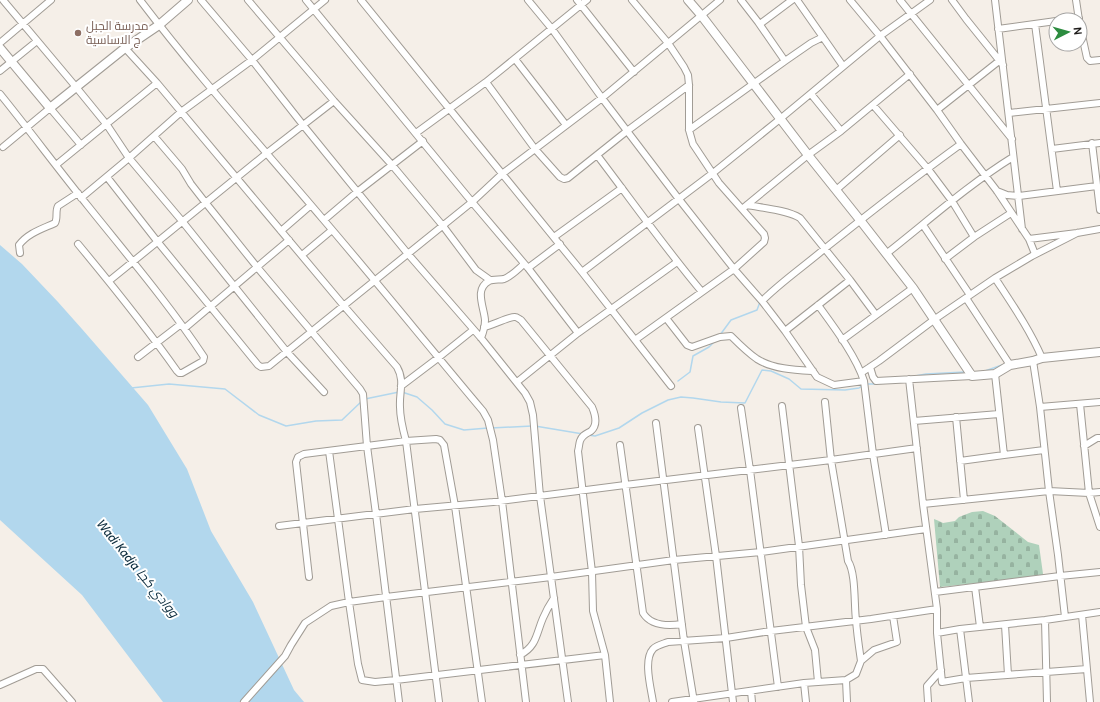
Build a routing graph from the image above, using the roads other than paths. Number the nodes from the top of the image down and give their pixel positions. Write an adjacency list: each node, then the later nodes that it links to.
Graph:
1 (3, 0): 31 (street)
2 (51, 0): 31 (street)
3 (140, 0): 34 (street)
4 (188, 0): 34 (main road)
5 (201, 0): 47 (street)
6 (248, 0): 38 (street)
7 (306, 0): 26 (street)
8 (325, 0): 26 (street)
9 (361, 0): 70 (street)
10 (528, 0): 35 (street)
11 (577, 0): 25 (street)
12 (587, 0): 25 (street)
13 (632, 0): 42 (street)
14 (688, 0): 29 (main road)
15 (720, 0): 29 (street)
16 (741, 0): 32 (street)
17 (792, 0): 32 (street)
18 (797, 0): 39 (street)
19 (850, 0): 37 (street)
20 (900, 0): 28 (street)
21 (930, 0): 28 (street)
22 (952, 0): 51 (street)
23 (995, 0): 36 (street)
24 (1076, 0): 27 (street)
25 (581, 6): 35 (street); 54 (street)
26 (314, 10): 38 (street); 83 (street)
27 (1078, 12)
28 (910, 14): 37 (street); 60 (street)
29 (701, 15): 42 (street); 58 (main road)
30 (1048, 22): 33 (street)
31 (23, 24): 40 (street); 41 (street)
32 (760, 24): 49 (street)
33 (1035, 24): 36 (street); 71 (street)
34 (159, 25): 44 (main road); 62 (street)
35 (552, 29): 46 (street); 65 (street)
36 (998, 29): 51 (street)
37 (880, 36): 52 (street); 55 (street)
38 (280, 37): 47 (street); 66 (street)
39 (823, 37): 49 (street); 52 (street)
40 (37, 41): 50 (street); 61 (street)
41 (0, 43)
42 (668, 43): 54 (street); 59 (street)
43 (0, 48): 50 (main road)
44 (125, 48): 57 (street); 61 (main road)
45 (1086, 52): 48 (street)
46 (515, 59): 56 (street); 78 (street)
47 (252, 60): 62 (street); 77 (street)
48 (1100, 60)
49 (785, 61): 58 (street)
50 (12, 62): 53 (street); 69 (main road)
51 (1001, 63): 60 (street); 74 (street)
52 (843, 66): 64 (street)
53 (0, 71)
54 (634, 72): 65 (street)
55 (910, 74): 68 (street); 72 (street)
56 (486, 82): 70 (street); 93 (street)
57 (157, 83): 73 (street); 76 (street)
58 (754, 84): 75 (main road); 80 (street)
59 (689, 85): 80 (street); 81 (street)
60 (968, 85): 72 (street); 86 (street)
61 (76, 87): 69 (main road); 76 (street)
62 (211, 88): 73 (street); 95 (street)
63 (0, 94): 79 (street)
64 (811, 94): 75 (street); 82 (street)
65 (602, 98): 78 (street); 81 (street)
66 (334, 101): 77 (street); 101 (street)
67 (1100, 103): 71 (street)
68 (873, 105): 82 (street); 84 (street)
69 (50, 108): 79 (street); 91 (street)
70 (450, 109): 83 (street); 104 (street)
71 (1046, 109): 74 (street); 94 (street)
72 (937, 110): 89 (street)
73 (181, 112): 85 (street); 107 (street)
74 (1008, 113): 86 (street)
75 (780, 119): 97 (main road); 103 (street)
76 (107, 125): 91 (street); 99 (street)
77 (303, 125): 95 (street); 113 (street)
78 (566, 125): 93 (street)
79 (27, 127): 92 (street); 100 (street)
80 (689, 130): 103 (street)
81 (627, 131): 96 (street); 116 (street)
82 (842, 131): 97 (street)
83 (416, 133): 87 (street)
84 (900, 135): 102 (street); 110 (street)
85 (154, 136): 99 (street); 118 (street)
86 (1012, 139): 98 (street)
87 (423, 141): 101 (street); 119 (street)
88 (1100, 143): 90 (street)
89 (961, 144): 102 (street); 105 (street)
90 (1092, 144): 94 (street); 108 (street)
91 (81, 145): 100 (street)
92 (3, 147)
93 (535, 149): 96 (street); 104 (street)
94 (1052, 149): 112 (street)
95 (267, 153): 107 (street); 120 (street)
96 (597, 155): 109 (street)
97 (808, 156): 110 (main road); 121 (street)
98 (1013, 156): 105 (street); 115 (street)
99 (129, 158): 106 (street); 125 (street)
100 (56, 165): 114 (street)
101 (392, 165): 113 (street); 129 (street)
102 (928, 169): 117 (street); 126 (street)
103 (712, 173): 116 (street); 121 (street)
104 (502, 174): 119 (street); 135 (street)
105 (985, 176): 111 (street); 117 (street)
106 (107, 177): 114 (street); 139 (street)
107 (237, 178): 118 (street); 133 (street)
108 (1097, 186): 112 (street); 122 (street)
109 (622, 188): 127 (street); 135 (street)
110 (836, 190): 126 (main road)
111 (997, 191): 115 (street); 123 (street)
112 (1057, 191): 115 (street)
113 (357, 192): 124 (street); 144 (street)
114 (79, 195): 143 (street); 149 (street)
115 (1019, 196): 132 (street)
116 (678, 198): 127 (street); 153 (street)
117 (952, 201): 128 (street); 136 (street)
118 (206, 202): 125 (street); 152 (street)
119 (472, 202): 129 (street); 151 (street)
120 (311, 205): 124 (street); 133 (street)
121 (744, 207): 142 (street); 153 (street)
122 (1100, 210)
123 (1011, 213): 132 (street); 136 (street)
124 (324, 220): 131 (street)
125 (182, 221): 139 (street); 160 (street)
126 (861, 221): 142 (street); 145 (main road)
127 (648, 222): 150 (street); 154 (street)
128 (923, 225): 145 (street); 148 (street)
129 (443, 226): 144 (street); 156 (street)
130 (1100, 229): 134 (street)
131 (332, 230): 147 (street); 159 (street)
132 (1022, 230): 137 (street)
133 (281, 231): 138 (street)
134 (1077, 233): 137 (street); 146 (street)
135 (554, 237): 141 (street)
136 (974, 237): 148 (street)
137 (1029, 239): 146 (street)
138 (289, 240): 147 (street); 152 (street)
139 (157, 241): 149 (street); 166 (street)
140 (78, 244): 158 (street)
141 (560, 244): 151 (street); 154 (street)
142 (825, 249): 157 (street); 164 (street)
143 (20, 253)
144 (408, 254): 159 (street); 174 (street)
145 (886, 254): 161 (main road)
146 (1035, 254): 155 (street)
147 (302, 255): 167 (street)
148 (945, 259): 163 (street)
149 (132, 262): 158 (street); 172 (street)
150 (677, 262): 162 (street); 168 (street)
151 (526, 266): 156 (street); 177 (street)
152 (257, 267): 160 (street); 176 (street)
153 (734, 269): 162 (street); 164 (street)
154 (582, 272): 168 (street)
155 (994, 278): 163 (street); 187 (street)
156 (490, 280): 173 (street)
157 (850, 280): 165 (street); 169 (street)
158 (109, 281): 181 (street)
159 (375, 281): 167 (street); 186 (street)
160 (234, 286): 166 (street); 182 (street)
161 (913, 288): 169 (street); 171 (main road)
162 (702, 292): 170 (street)
163 (968, 296): 171 (street); 188 (street)
164 (762, 301): 175 (street)
165 (818, 305): 175 (street); 180 (street)
166 (210, 306): 172 (street); 182 (street)
167 (344, 306): 176 (street); 197 (street)
168 (611, 309): 177 (street); 179 (street)
169 (876, 315): 180 (street)
170 (666, 318): 179 (street); 190 (street)
171 (935, 319): 189 (street); 193 (main road)
172 (183, 326): 181 (street); 181 (street)
173 (484, 327): 178 (street); 184 (street)
174 (473, 330): 178 (street); 186 (street)
175 (785, 331): 190 (street)
176 (312, 332): 182 (street); 214 (street)
177 (578, 333): 184 (street)
178 (481, 338): 195 (street)
179 (635, 340): 198 (street)
180 (842, 340): 191 (street)
181 (157, 343): 185 (street)
182 (287, 352): 199 (street)
183 (1100, 352): 187 (main road)
184 (550, 356): 195 (street); 228 (street)
185 (138, 357)
186 (438, 358): 197 (street); 234 (street)
187 (1038, 360): 188 (main road); 204 (street)
188 (1010, 365): 192 (main road)
189 (870, 367): 191 (street); 194 (street)
190 (813, 371): 196 (street)
191 (861, 373): 196 (street)
192 (995, 374): 193 (main road); 206 (street)
193 (972, 376): 194 (street)
194 (909, 379): 208 (street)
195 (517, 382): 232 (street)
196 (864, 382): 219 (street)
197 (401, 386): 212 (street)
198 (671, 386)
199 (324, 392)
200 (825, 402): 221 (street)
201 (1100, 402): 202 (street)
202 (1080, 404): 204 (street); 215 (street)
203 (782, 406): 223 (street)
204 (1040, 407): 217 (street)
205 (741, 408): 224 (street)
206 (999, 414): 207 (street); 220 (street)
207 (956, 417): 208 (street); 222 (street)
208 (914, 421): 216 (street)
209 (656, 423): 226 (street)
210 (698, 428): 225 (street)
211 (1100, 438): 215 (street)
212 (406, 441): 214 (street); 236 (street); 237 (street)
213 (620, 445): 227 (street)
214 (367, 446): 218 (street); 238 (street)
215 (1084, 446): 231 (street)
216 (916, 448): 219 (street); 235 (street)
217 (1044, 450): 220 (street); 229 (street)
218 (329, 451): 239 (street); 240 (street)
219 (873, 454): 221 (street); 244 (street)
220 (1004, 454): 222 (street)
221 (831, 460): 223 (street); 245 (street)
222 (960, 461): 233 (street)
223 (790, 465): 224 (street); 246 (street)
224 (750, 470): 225 (street); 247 (street)
225 (704, 475): 226 (street); 248 (street)
226 (664, 480): 227 (street); 249 (street)
227 (625, 485): 228 (street); 250 (street)
228 (582, 490): 232 (street); 251 (street)
229 (1049, 492): 231 (street); 233 (street); 253 (street)
230 (1100, 492): 231 (street)
231 (1089, 493): 242 (street)
232 (540, 496): 234 (street); 255 (street)
233 (964, 500): 235 (street)
234 (502, 501): 236 (street); 256 (street)
235 (923, 504): 243 (street)
236 (455, 506): 237 (street); 258 (street)
237 (415, 509): 238 (street); 259 (street)
238 (376, 514): 239 (street); 261 (street)
239 (338, 519): 240 (street); 263 (street)
240 (303, 524): 241 (street); 254 (street)
241 (278, 526)
242 (1100, 527)
243 (926, 529): 244 (street); 260 (street)
244 (886, 535): 245 (street)
245 (845, 540): 246 (street); 270 (street)
246 (799, 546): 247 (street); 273 (street)
247 (761, 552): 248 (street); 276 (street)
248 (716, 556): 249 (street); 278 (street)
249 (674, 560): 250 (street); 271 (street)
250 (636, 566): 251 (street); 271 (street)
251 (592, 572): 255 (street); 281 (street)
252 (1100, 572): 253 (street)
253 (1060, 576): 257 (street); 268 (street)
254 (309, 577)
255 (551, 577): 256 (street); 262 (street)
256 (512, 582): 258 (street); 280 (street)
257 (974, 587): 260 (street); 274 (street)
258 (466, 588): 259 (street); 286 (street)
259 (425, 592): 261 (street); 289 (street)
260 (935, 592): 264 (street)
261 (386, 597): 263 (street); 292 (street)
262 (554, 598): 280 (street); 282 (street)
263 (349, 602): 292 (street); 302 (street)
264 (937, 609): 267 (street); 277 (street)
265 (1100, 612): 266 (street)
266 (1082, 615): 268 (street); 285 (street)
267 (893, 616): 270 (street); 283 (street)
268 (1065, 617): 269 (street)
269 (1045, 620): 272 (street); 288 (street)
270 (856, 621): 273 (street); 283 (street)
271 (682, 624): 279 (street)
272 (1005, 625): 274 (street); 290 (street)
273 (806, 627): 276 (street); 294 (street)
274 (980, 628): 275 (street)
275 (960, 629): 277 (street); 291 (street)
276 (771, 631): 278 (street); 297 (street)
277 (937, 633): 287 (street)
278 (726, 638): 279 (street); 299 (street)
279 (684, 641): 300 (street); 309 (street)
280 (520, 655): 284 (street)
281 (604, 655): 282 (street); 308 (street)
282 (563, 660): 284 (street); 307 (street)
283 (861, 661): 293 (street)
284 (521, 665): 286 (street); 306 (street)
285 (1087, 669): 288 (street); 318 (street)
286 (477, 670): 289 (street); 305 (street)
287 (941, 670): 291 (street); 315 (street)
288 (1047, 672): 290 (street); 317 (street)
289 (436, 675): 292 (street); 304 (street)
290 (1008, 675): 291 (street)
291 (966, 678): 316 (street)
292 (396, 680): 303 (street)
293 (846, 680): 294 (street); 314 (street)
294 (818, 682): 295 (street)
295 (804, 683): 297 (street); 313 (street)
296 (0, 684): 301 (street)
297 (778, 687): 298 (street)
298 (751, 690): 299 (street); 312 (street)
299 (732, 693): 300 (street); 311 (street)
300 (693, 700): 310 (street)
301 (72, 702)
302 (244, 702)
303 (399, 702)
304 (439, 702)
305 (482, 702)
306 (526, 702)
307 (568, 702)
308 (610, 702)
309 (653, 702)
310 (672, 702)
311 (733, 702)
312 (752, 702)
313 (806, 702)
314 (847, 702)
315 (928, 702)
316 (969, 702)
317 (1047, 702)
318 (1090, 702)

